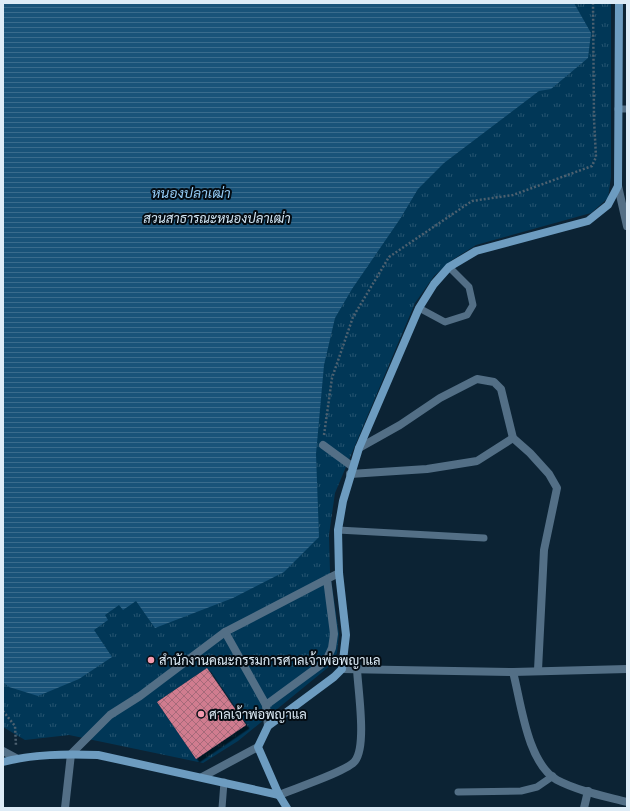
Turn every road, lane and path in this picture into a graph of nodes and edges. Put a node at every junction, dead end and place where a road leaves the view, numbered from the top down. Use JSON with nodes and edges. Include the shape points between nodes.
{"nodes":[{"id":1,"x":593,"y":3,"type":"edge"},
{"id":2,"x":619,"y":3,"type":"edge"},
{"id":3,"x":618,"y":109,"type":"junction"},
{"id":4,"x":627,"y":109,"type":"edge"},
{"id":5,"x":618,"y":186,"type":"junction"},
{"id":6,"x":625,"y":207,"type":"edge"},
{"id":7,"x":627,"y":226,"type":"edge"},
{"id":8,"x":449,"y":267,"type":"junction"},
{"id":9,"x":419,"y":308,"type":"junction"},
{"id":10,"x":512,"y":438,"type":"junction"},
{"id":11,"x":323,"y":445,"type":"joint"},
{"id":12,"x":359,"y":448,"type":"junction"},
{"id":13,"x":351,"y":471,"type":"junction"},
{"id":14,"x":338,"y":530,"type":"junction"},
{"id":15,"x":484,"y":538,"type":"dead end"},
{"id":16,"x":339,"y":573,"type":"junction"},
{"id":17,"x":327,"y":579,"type":"junction"},
{"id":18,"x":225,"y":632,"type":"junction"},
{"id":19,"x":627,"y":668,"type":"edge"},
{"id":20,"x":342,"y":669,"type":"junction"},
{"id":21,"x":357,"y":669,"type":"junction"},
{"id":22,"x":538,"y":670,"type":"junction"},
{"id":23,"x":513,"y":672,"type":"junction"},
{"id":24,"x":266,"y":705,"type":"junction"},
{"id":25,"x":3,"y":711,"type":"edge"},
{"id":26,"x":268,"y":726,"type":"junction"},
{"id":27,"x":258,"y":747,"type":"junction"},
{"id":28,"x":3,"y":751,"type":"edge"},
{"id":29,"x":71,"y":754,"type":"junction"},
{"id":30,"x":16,"y":758,"type":"junction"},
{"id":31,"x":3,"y":762,"type":"edge"},
{"id":32,"x":553,"y":776,"type":"junction"},
{"id":33,"x":202,"y":777,"type":"junction"},
{"id":34,"x":224,"y":782,"type":"junction"},
{"id":35,"x":588,"y":791,"type":"junction"},
{"id":36,"x":458,"y":792,"type":"dead end"},
{"id":37,"x":279,"y":795,"type":"junction"},
{"id":38,"x":627,"y":802,"type":"edge"},
{"id":39,"x":65,"y":808,"type":"edge"},
{"id":40,"x":222,"y":808,"type":"edge"},
{"id":41,"x":288,"y":808,"type":"edge"},
{"id":42,"x":584,"y":808,"type":"edge"}],
"edges":[{"from":1,"to":11,"type":"path","via":[[596,157],[592,166],[513,195],[472,201],[389,257],[353,317],[332,378]]},
{"from":2,"to":3,"type":"street"},
{"from":3,"to":4,"type":"lane"},
{"from":3,"to":5,"type":"street"},
{"from":5,"to":6,"type":"street"},
{"from":5,"to":8,"type":"street","via":[[608,205],[588,221],[476,251]]},
{"from":6,"to":7,"type":"street"},
{"from":8,"to":9,"type":"street","via":[[434,284]]},
{"from":8,"to":9,"type":"lane","via":[[470,287],[473,304],[467,315],[444,322]]},
{"from":9,"to":12,"type":"street"},
{"from":10,"to":12,"type":"street","via":[[501,388],[494,382],[477,379],[440,398]]},
{"from":10,"to":13,"type":"street","via":[[477,461],[427,469]]},
{"from":10,"to":22,"type":"street","via":[[550,474],[557,488],[544,550]]},
{"from":11,"to":13,"type":"street"},
{"from":12,"to":13,"type":"street"},
{"from":13,"to":14,"type":"street"},
{"from":14,"to":15,"type":"lane"},
{"from":14,"to":16,"type":"street"},
{"from":16,"to":17,"type":"street"},
{"from":16,"to":20,"type":"street","via":[[346,635]]},
{"from":17,"to":18,"type":"street"},
{"from":17,"to":24,"type":"street","via":[[334,634],[332,648],[326,660]]},
{"from":18,"to":24,"type":"street"},
{"from":18,"to":29,"type":"street","via":[[140,696],[110,715]]},
{"from":19,"to":22,"type":"street"},
{"from":20,"to":21,"type":"street"},
{"from":20,"to":26,"type":"street"},
{"from":21,"to":23,"type":"street"},
{"from":21,"to":37,"type":"street","via":[[360,754],[354,763]]},
{"from":22,"to":23,"type":"street"},
{"from":23,"to":32,"type":"street","via":[[529,738],[543,766]]},
{"from":24,"to":26,"type":"street"},
{"from":25,"to":30,"type":"path","via":[[15,726]]},
{"from":26,"to":27,"type":"street"},
{"from":27,"to":33,"type":"street"},
{"from":27,"to":37,"type":"street"},
{"from":28,"to":30,"type":"street"},
{"from":29,"to":30,"type":"street"},
{"from":29,"to":33,"type":"street","via":[[98,755]]},
{"from":29,"to":39,"type":"street"},
{"from":30,"to":31,"type":"street"},
{"from":32,"to":35,"type":"street"},
{"from":32,"to":36,"type":"lane","via":[[537,787],[521,791]]},
{"from":33,"to":34,"type":"street"},
{"from":34,"to":37,"type":"street"},
{"from":34,"to":40,"type":"lane"},
{"from":35,"to":38,"type":"street"},
{"from":35,"to":42,"type":"street"},
{"from":37,"to":41,"type":"street"}]}
